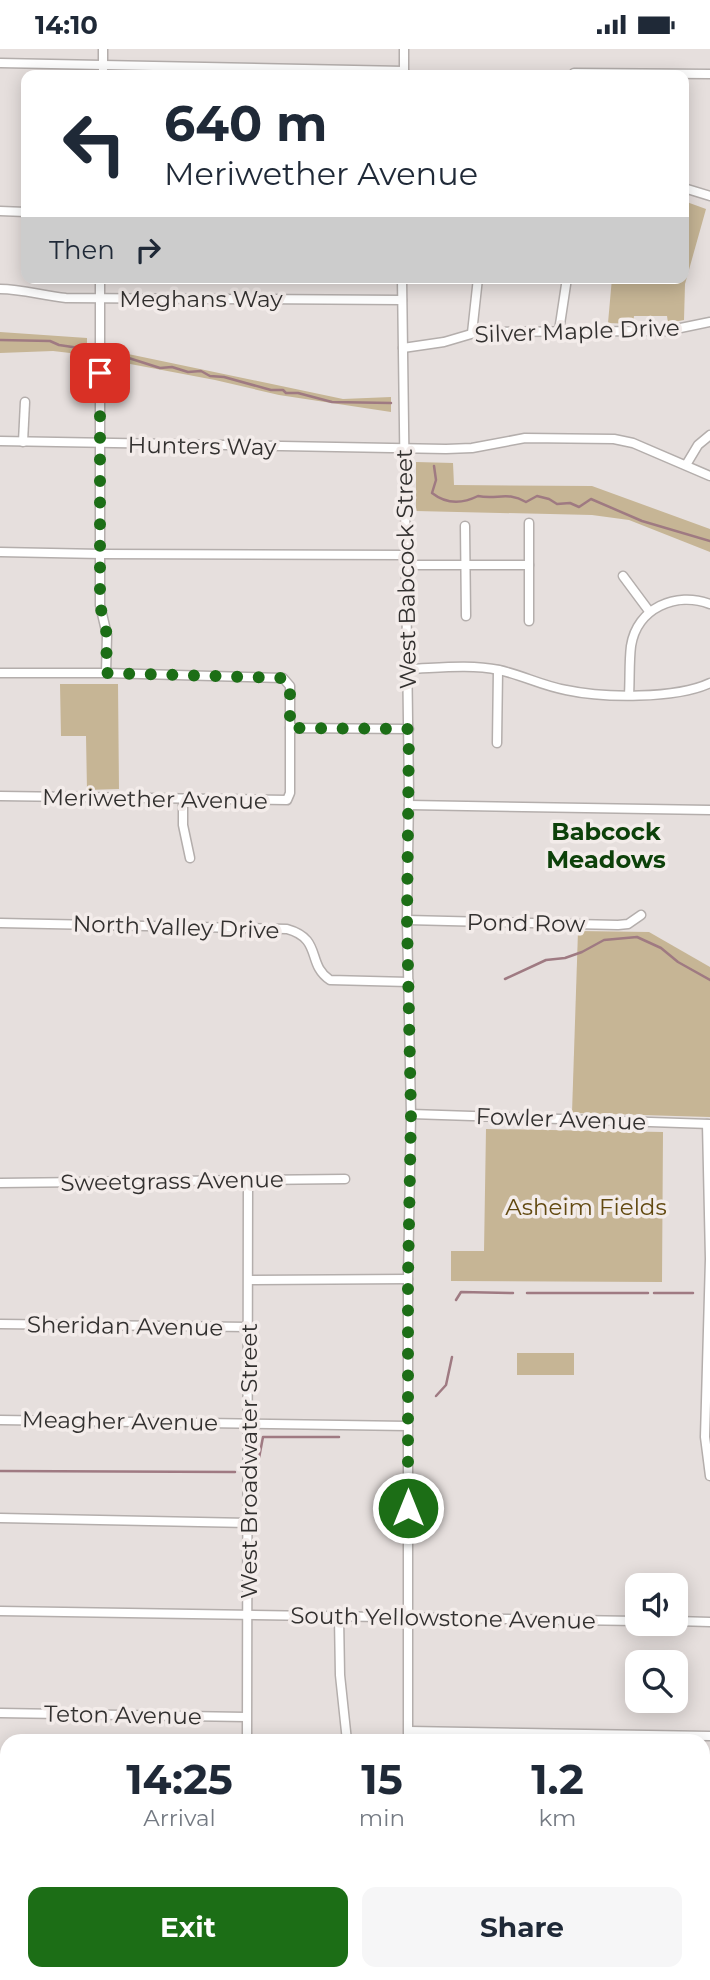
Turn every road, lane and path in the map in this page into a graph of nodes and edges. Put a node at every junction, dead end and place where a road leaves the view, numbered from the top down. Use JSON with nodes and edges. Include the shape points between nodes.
{"nodes":[{"id":1,"x":103,"y":49,"type":"edge"},
{"id":2,"x":404,"y":49,"type":"edge"},
{"id":3,"x":0,"y":63,"type":"edge"},
{"id":4,"x":90,"y":70,"type":"edge"},
{"id":5,"x":103,"y":70,"type":"edge"},
{"id":6,"x":404,"y":70,"type":"edge"},
{"id":7,"x":689,"y":74,"type":"edge"},
{"id":8,"x":710,"y":74,"type":"edge"},
{"id":9,"x":689,"y":189,"type":"edge"},
{"id":10,"x":710,"y":195,"type":"edge"},
{"id":11,"x":0,"y":211,"type":"edge"},
{"id":12,"x":21,"y":212,"type":"edge"},
{"id":13,"x":100,"y":284,"type":"edge"},
{"id":14,"x":402,"y":284,"type":"edge"},
{"id":15,"x":477,"y":284,"type":"edge"},
{"id":16,"x":566,"y":284,"type":"edge"},
{"id":17,"x":0,"y":289,"type":"edge"},
{"id":18,"x":100,"y":299,"type":"junction"},
{"id":19,"x":402,"y":300,"type":"junction"},
{"id":20,"x":710,"y":322,"type":"edge"},
{"id":21,"x":559,"y":331,"type":"junction"},
{"id":22,"x":472,"y":333,"type":"junction"},
{"id":23,"x":403,"y":348,"type":"junction"},
{"id":24,"x":24,"y":403,"type":"dead end"},
{"id":25,"x":710,"y":435,"type":"edge"},
{"id":26,"x":0,"y":441,"type":"edge"},
{"id":27,"x":23,"y":442,"type":"junction"},
{"id":28,"x":100,"y":445,"type":"junction"},
{"id":29,"x":404,"y":449,"type":"junction"},
{"id":30,"x":686,"y":465,"type":"junction"},
{"id":31,"x":710,"y":476,"type":"edge"},
{"id":32,"x":529,"y":523,"type":"dead end"},
{"id":33,"x":466,"y":526,"type":"dead end"},
{"id":34,"x":0,"y":552,"type":"edge"},
{"id":35,"x":101,"y":554,"type":"junction"},
{"id":36,"x":406,"y":560,"type":"junction"},
{"id":37,"x":466,"y":565,"type":"junction"},
{"id":38,"x":529,"y":565,"type":"junction"},
{"id":39,"x":623,"y":576,"type":"dead end"},
{"id":40,"x":710,"y":604,"type":"edge"},
{"id":41,"x":649,"y":611,"type":"junction"},
{"id":42,"x":466,"y":616,"type":"dead end"},
{"id":43,"x":529,"y":621,"type":"dead end"},
{"id":44,"x":408,"y":670,"type":"junction"},
{"id":45,"x":498,"y":670,"type":"junction"},
{"id":46,"x":0,"y":673,"type":"edge"},
{"id":47,"x":106,"y":673,"type":"junction"},
{"id":48,"x":710,"y":683,"type":"edge"},
{"id":49,"x":629,"y":695,"type":"junction"},
{"id":50,"x":290,"y":728,"type":"junction"},
{"id":51,"x":409,"y":729,"type":"junction"},
{"id":52,"x":497,"y":743,"type":"dead end"},
{"id":53,"x":0,"y":796,"type":"edge"},
{"id":54,"x":183,"y":799,"type":"junction"},
{"id":55,"x":410,"y":805,"type":"junction"},
{"id":56,"x":710,"y":810,"type":"edge"},
{"id":57,"x":190,"y":858,"type":"dead end"},
{"id":58,"x":641,"y":915,"type":"dead end"},
{"id":59,"x":407,"y":919,"type":"junction"},
{"id":60,"x":0,"y":923,"type":"edge"},
{"id":61,"x":409,"y":982,"type":"junction"},
{"id":62,"x":411,"y":1114,"type":"junction"},
{"id":63,"x":709,"y":1124,"type":"edge"},
{"id":64,"x":708,"y":1177,"type":"edge"},
{"id":65,"x":345,"y":1179,"type":"dead end"},
{"id":66,"x":248,"y":1180,"type":"junction"},
{"id":67,"x":0,"y":1183,"type":"edge"},
{"id":68,"x":408,"y":1279,"type":"junction"},
{"id":69,"x":250,"y":1280,"type":"junction"},
{"id":70,"x":0,"y":1324,"type":"edge"},
{"id":71,"x":249,"y":1327,"type":"junction"},
{"id":72,"x":708,"y":1356,"type":"edge"},
{"id":73,"x":0,"y":1420,"type":"edge"},
{"id":74,"x":249,"y":1423,"type":"junction"},
{"id":75,"x":408,"y":1426,"type":"junction"},
{"id":76,"x":708,"y":1437,"type":"edge"},
{"id":77,"x":710,"y":1476,"type":"edge"},
{"id":78,"x":0,"y":1518,"type":"edge"},
{"id":79,"x":249,"y":1523,"type":"junction"},
{"id":80,"x":0,"y":1611,"type":"edge"},
{"id":81,"x":248,"y":1615,"type":"junction"},
{"id":82,"x":339,"y":1617,"type":"junction"},
{"id":83,"x":408,"y":1617,"type":"junction"},
{"id":84,"x":625,"y":1621,"type":"edge"},
{"id":85,"x":688,"y":1621,"type":"edge"},
{"id":86,"x":710,"y":1622,"type":"edge"},
{"id":87,"x":0,"y":1713,"type":"edge"},
{"id":88,"x":246,"y":1717,"type":"junction"},
{"id":89,"x":408,"y":1731,"type":"joint"},
{"id":90,"x":247,"y":1734,"type":"edge"},
{"id":91,"x":345,"y":1734,"type":"edge"},
{"id":92,"x":589,"y":1734,"type":"edge"}],
"edges":[{"from":1,"to":5,"type":"street"},
{"from":2,"to":6,"type":"street"},
{"from":3,"to":4,"type":"street"},
{"from":7,"to":8,"type":"street"},
{"from":9,"to":10,"type":"street"},
{"from":11,"to":12,"type":"street"},
{"from":13,"to":18,"type":"street"},
{"from":14,"to":19,"type":"street","name":"West Babcock Street"},
{"from":15,"to":22,"type":"street"},
{"from":16,"to":21,"type":"street"},
{"from":17,"to":18,"type":"street","name":"Meghans Way"},
{"from":18,"to":19,"type":"street","name":"Meghans Way"},
{"from":18,"to":28,"type":"street"},
{"from":19,"to":23,"type":"street","name":"West Babcock Street"},
{"from":20,"to":21,"type":"street","name":"Silver Maple Drive","via":[[666,331]]},
{"from":21,"to":22,"type":"street","name":"Silver Maple Drive"},
{"from":22,"to":23,"type":"street","name":"Silver Maple Drive"},
{"from":23,"to":29,"type":"street","name":"West Babcock Street"},
{"from":24,"to":27,"type":"street"},
{"from":25,"to":30,"type":"street"},
{"from":26,"to":27,"type":"street","name":"Hunters Way"},
{"from":27,"to":28,"type":"street","name":"Hunters Way"},
{"from":28,"to":29,"type":"street","name":"Hunters Way"},
{"from":28,"to":35,"type":"street"},
{"from":29,"to":30,"type":"street","name":"Hunters Way","via":[[472,448],[525,438],[614,439]]},
{"from":29,"to":36,"type":"street","name":"West Babcock Street"},
{"from":30,"to":31,"type":"street","name":"Hunters Way"},
{"from":32,"to":38,"type":"street"},
{"from":33,"to":37,"type":"street"},
{"from":34,"to":35,"type":"street"},
{"from":35,"to":36,"type":"street"},
{"from":35,"to":47,"type":"street"},
{"from":36,"to":37,"type":"street"},
{"from":36,"to":44,"type":"street","name":"West Babcock Street"},
{"from":37,"to":38,"type":"street"},
{"from":37,"to":42,"type":"street"},
{"from":38,"to":43,"type":"street"},
{"from":39,"to":41,"type":"street"},
{"from":40,"to":41,"type":"street","via":[[673,600]]},
{"from":41,"to":49,"type":"street","via":[[631,643]]},
{"from":44,"to":45,"type":"street"},
{"from":44,"to":51,"type":"street","name":"West Babcock Street"},
{"from":45,"to":49,"type":"street","via":[[567,690]]},
{"from":45,"to":52,"type":"street"},
{"from":46,"to":47,"type":"street"},
{"from":47,"to":50,"type":"street","via":[[283,678],[290,686]]},
{"from":48,"to":49,"type":"street","via":[[674,693]]},
{"from":50,"to":51,"type":"street"},
{"from":50,"to":54,"type":"street","name":"Meriwether Avenue","via":[[287,800]]},
{"from":51,"to":55,"type":"street","name":"West Babcock Street"},
{"from":53,"to":54,"type":"street","name":"Meriwether Avenue"},
{"from":54,"to":57,"type":"street"},
{"from":55,"to":56,"type":"street"},
{"from":55,"to":59,"type":"street","name":"West Babcock Street"},
{"from":58,"to":59,"type":"street","name":"Pond Row","via":[[618,925]]},
{"from":59,"to":61,"type":"street","name":"West Babcock Street"},
{"from":60,"to":61,"type":"street","name":"North Valley Drive","via":[[287,929],[309,942],[317,964],[330,979]]},
{"from":61,"to":62,"type":"street","name":"West Babcock Street"},
{"from":62,"to":63,"type":"street","name":"Fowler Avenue"},
{"from":62,"to":68,"type":"street","name":"West Babcock Street"},
{"from":63,"to":64,"type":"street"},
{"from":64,"to":72,"type":"street"},
{"from":65,"to":66,"type":"street","name":"Sweetgrass Avenue"},
{"from":66,"to":67,"type":"street","name":"Sweetgrass Avenue"},
{"from":66,"to":69,"type":"street","name":"West Broadwater Street"},
{"from":68,"to":69,"type":"street"},
{"from":68,"to":75,"type":"street","name":"West Babcock Street"},
{"from":69,"to":71,"type":"street","name":"West Broadwater Street"},
{"from":70,"to":71,"type":"street","name":"Sheridan Avenue"},
{"from":71,"to":74,"type":"street","name":"West Broadwater Street"},
{"from":72,"to":76,"type":"street"},
{"from":73,"to":74,"type":"street","name":"Meagher Avenue"},
{"from":74,"to":75,"type":"street","name":"Meagher Avenue"},
{"from":74,"to":79,"type":"street","name":"West Broadwater Street"},
{"from":75,"to":83,"type":"street","name":"West Babcock Street"},
{"from":76,"to":77,"type":"street"},
{"from":78,"to":79,"type":"street"},
{"from":79,"to":81,"type":"street","name":"West Broadwater Street"},
{"from":80,"to":81,"type":"street","name":"South Yellowstone Avenue"},
{"from":81,"to":82,"type":"street","name":"South Yellowstone Avenue"},
{"from":81,"to":88,"type":"street","name":"West Broadwater Street"},
{"from":82,"to":83,"type":"street","name":"South Yellowstone Avenue"},
{"from":82,"to":91,"type":"street"},
{"from":83,"to":84,"type":"street","name":"South Yellowstone Avenue"},
{"from":83,"to":89,"type":"street","name":"West Babcock Street"},
{"from":85,"to":86,"type":"street"},
{"from":87,"to":88,"type":"street","name":"Teton Avenue"},
{"from":88,"to":90,"type":"street","name":"West Broadwater Street"},
{"from":89,"to":92,"type":"street"}]}
